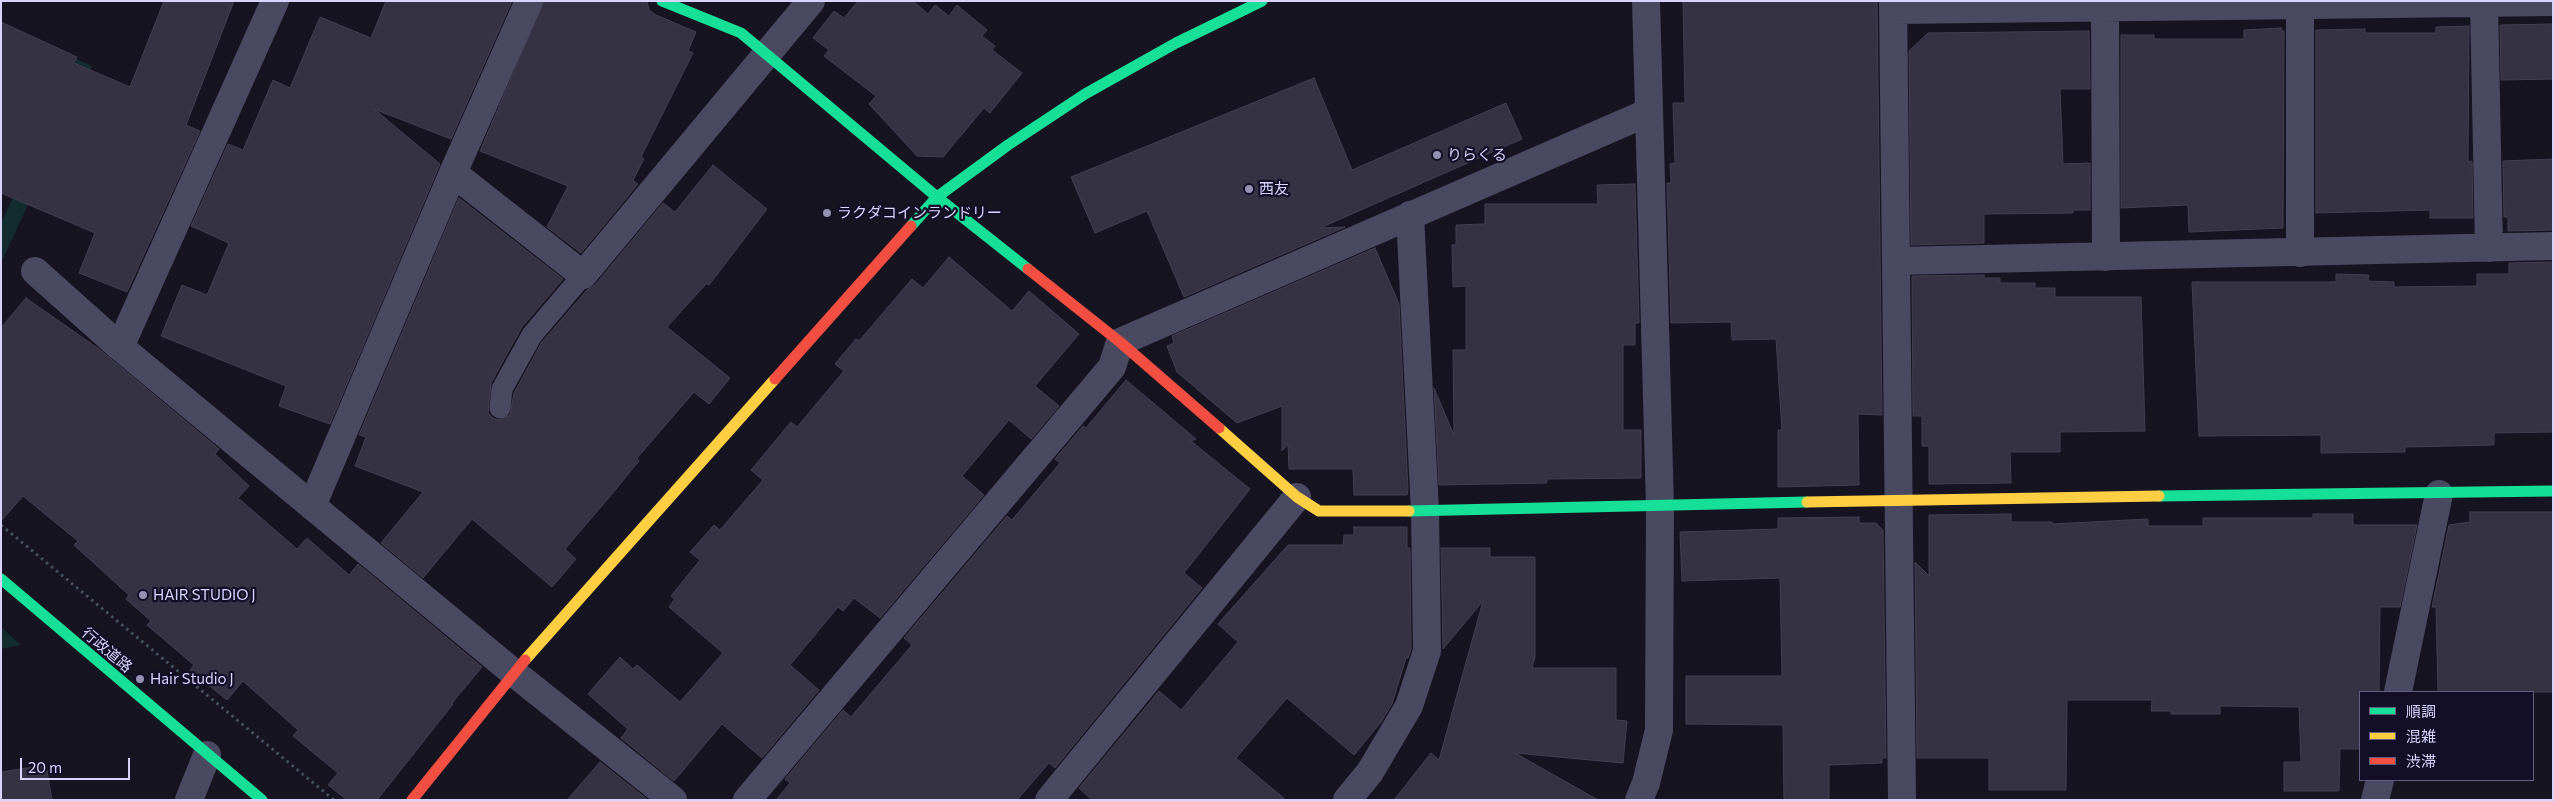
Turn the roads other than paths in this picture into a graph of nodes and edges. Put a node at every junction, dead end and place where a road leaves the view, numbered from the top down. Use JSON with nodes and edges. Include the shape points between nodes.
{"nodes":[{"id":1,"x":275,"y":1,"type":"edge"},
{"id":2,"x":530,"y":1,"type":"edge"},
{"id":3,"x":662,"y":1,"type":"edge"},
{"id":4,"x":811,"y":1,"type":"edge"},
{"id":5,"x":1262,"y":1,"type":"edge"},
{"id":6,"x":1646,"y":1,"type":"edge"},
{"id":7,"x":2516,"y":2,"type":"edge"},
{"id":8,"x":2553,"y":2,"type":"edge"},
{"id":9,"x":2484,"y":3,"type":"junction"},
{"id":10,"x":2198,"y":4,"type":"edge"},
{"id":11,"x":2300,"y":5,"type":"junction"},
{"id":12,"x":1893,"y":6,"type":"edge"},
{"id":13,"x":2105,"y":8,"type":"junction"},
{"id":14,"x":769,"y":55,"type":"junction"},
{"id":15,"x":1649,"y":112,"type":"junction"},
{"id":16,"x":453,"y":173,"type":"junction"},
{"id":17,"x":937,"y":197,"type":"junction"},
{"id":18,"x":1410,"y":215,"type":"junction"},
{"id":19,"x":2553,"y":246,"type":"edge"},
{"id":20,"x":2489,"y":248,"type":"junction"},
{"id":21,"x":2300,"y":253,"type":"junction"},
{"id":22,"x":2106,"y":257,"type":"junction"},
{"id":23,"x":1896,"y":261,"type":"junction"},
{"id":24,"x":35,"y":271,"type":"dead end"},
{"id":25,"x":583,"y":275,"type":"junction"},
{"id":26,"x":1120,"y":342,"type":"junction"},
{"id":27,"x":120,"y":347,"type":"junction"},
{"id":28,"x":500,"y":408,"type":"dead end"},
{"id":29,"x":2553,"y":491,"type":"edge"},
{"id":30,"x":2439,"y":494,"type":"junction"},
{"id":31,"x":1296,"y":496,"type":"junction"},
{"id":32,"x":1899,"y":500,"type":"junction"},
{"id":33,"x":312,"y":506,"type":"junction"},
{"id":34,"x":1660,"y":507,"type":"junction"},
{"id":35,"x":1426,"y":511,"type":"junction"},
{"id":36,"x":1,"y":580,"type":"edge"},
{"id":37,"x":514,"y":673,"type":"junction"},
{"id":38,"x":2398,"y":691,"type":"edge"},
{"id":39,"x":207,"y":755,"type":"junction"},
{"id":40,"x":2380,"y":781,"type":"edge"},
{"id":41,"x":189,"y":800,"type":"edge"},
{"id":42,"x":262,"y":800,"type":"edge"},
{"id":43,"x":412,"y":800,"type":"edge"},
{"id":44,"x":673,"y":800,"type":"edge"},
{"id":45,"x":747,"y":800,"type":"edge"},
{"id":46,"x":1049,"y":800,"type":"edge"},
{"id":47,"x":1347,"y":800,"type":"edge"},
{"id":48,"x":1638,"y":800,"type":"edge"},
{"id":49,"x":1902,"y":800,"type":"edge"},
{"id":50,"x":2375,"y":800,"type":"edge"}],
"edges":[{"from":1,"to":27,"type":"street"},
{"from":2,"to":16,"type":"street"},
{"from":3,"to":14,"type":"main road","via":[[741,33]]},
{"from":4,"to":14,"type":"street"},
{"from":5,"to":17,"type":"main road","via":[[1176,43],[1085,94]]},
{"from":6,"to":15,"type":"street"},
{"from":7,"to":8,"type":"street"},
{"from":7,"to":9,"type":"street"},
{"from":9,"to":11,"type":"street"},
{"from":9,"to":20,"type":"street"},
{"from":10,"to":11,"type":"street"},
{"from":10,"to":13,"type":"street"},
{"from":11,"to":21,"type":"street"},
{"from":12,"to":13,"type":"street"},
{"from":12,"to":23,"type":"street"},
{"from":13,"to":22,"type":"street"},
{"from":14,"to":17,"type":"main road"},
{"from":14,"to":25,"type":"street"},
{"from":15,"to":18,"type":"street"},
{"from":15,"to":34,"type":"street"},
{"from":16,"to":25,"type":"street"},
{"from":16,"to":33,"type":"street"},
{"from":17,"to":26,"type":"main road"},
{"from":17,"to":37,"type":"main road"},
{"from":18,"to":26,"type":"street"},
{"from":18,"to":35,"type":"street"},
{"from":19,"to":20,"type":"street"},
{"from":20,"to":21,"type":"street"},
{"from":21,"to":22,"type":"street"},
{"from":22,"to":23,"type":"street"},
{"from":23,"to":32,"type":"street"},
{"from":24,"to":27,"type":"street"},
{"from":25,"to":28,"type":"lane","via":[[532,335],[502,389]]},
{"from":26,"to":31,"type":"main road"},
{"from":26,"to":45,"type":"street","via":[[1112,367]]},
{"from":27,"to":33,"type":"street"},
{"from":29,"to":30,"type":"main road"},
{"from":30,"to":32,"type":"main road"},
{"from":30,"to":38,"type":"street"},
{"from":31,"to":35,"type":"main road","via":[[1319,510]]},
{"from":31,"to":46,"type":"street"},
{"from":32,"to":34,"type":"main road"},
{"from":32,"to":49,"type":"street"},
{"from":33,"to":37,"type":"street"},
{"from":34,"to":35,"type":"main road"},
{"from":34,"to":48,"type":"street","via":[[1658,730],[1646,783]]},
{"from":35,"to":47,"type":"street","via":[[1427,651],[1409,706],[1370,772]]},
{"from":36,"to":39,"type":"main road","name":"行政道路"},
{"from":37,"to":43,"type":"main road"},
{"from":37,"to":44,"type":"street"},
{"from":39,"to":41,"type":"street"},
{"from":39,"to":42,"type":"main road","name":"行政道路"},
{"from":40,"to":50,"type":"street"}]}
